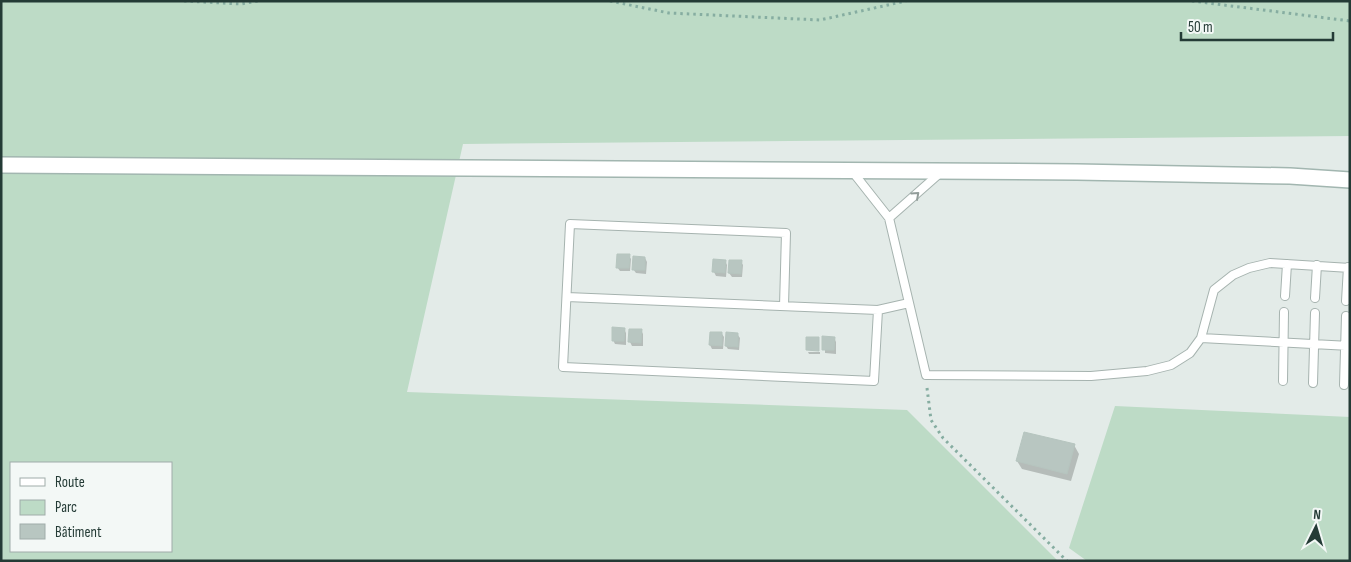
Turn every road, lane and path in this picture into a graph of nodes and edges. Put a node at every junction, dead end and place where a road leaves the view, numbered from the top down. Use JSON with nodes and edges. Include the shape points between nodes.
{"nodes":[{"id":1,"x":184,"y":1,"type":"edge"},
{"id":2,"x":258,"y":1,"type":"edge"},
{"id":3,"x":610,"y":1,"type":"edge"},
{"id":4,"x":906,"y":1,"type":"edge"},
{"id":5,"x":1192,"y":1,"type":"edge"},
{"id":6,"x":1350,"y":21,"type":"edge"},
{"id":7,"x":1,"y":165,"type":"edge"},
{"id":8,"x":852,"y":170,"type":"junction"},
{"id":9,"x":942,"y":171,"type":"junction"},
{"id":10,"x":1350,"y":180,"type":"edge"},
{"id":11,"x":889,"y":218,"type":"junction"},
{"id":12,"x":1286,"y":264,"type":"junction"},
{"id":13,"x":1317,"y":265,"type":"junction"},
{"id":14,"x":1349,"y":268,"type":"edge"},
{"id":15,"x":1285,"y":296,"type":"dead end"},
{"id":16,"x":567,"y":297,"type":"junction"},
{"id":17,"x":1315,"y":298,"type":"dead end"},
{"id":18,"x":1346,"y":301,"type":"dead end"},
{"id":19,"x":909,"y":303,"type":"junction"},
{"id":20,"x":784,"y":306,"type":"junction"},
{"id":21,"x":878,"y":310,"type":"junction"},
{"id":22,"x":1284,"y":312,"type":"dead end"},
{"id":23,"x":1315,"y":313,"type":"dead end"},
{"id":24,"x":1346,"y":316,"type":"dead end"},
{"id":25,"x":1202,"y":338,"type":"junction"},
{"id":26,"x":1284,"y":342,"type":"junction"},
{"id":27,"x":1314,"y":344,"type":"junction"},
{"id":28,"x":1348,"y":345,"type":"edge"},
{"id":29,"x":926,"y":375,"type":"junction"},
{"id":30,"x":1283,"y":381,"type":"dead end"},
{"id":31,"x":1313,"y":383,"type":"dead end"},
{"id":32,"x":1344,"y":385,"type":"dead end"},
{"id":33,"x":1067,"y":561,"type":"edge"}],
"edges":[{"from":1,"to":2,"type":"path","via":[[241,4]]},
{"from":3,"to":4,"type":"path","via":[[669,14],[820,20]]},
{"from":5,"to":6,"type":"path"},
{"from":7,"to":8,"type":"main road"},
{"from":8,"to":9,"type":"main road"},
{"from":8,"to":11,"type":"lane"},
{"from":9,"to":10,"type":"main road","via":[[1290,176]]},
{"from":11,"to":9,"type":"lane","one_way":true},
{"from":11,"to":19,"type":"lane"},
{"from":12,"to":13,"type":"lane"},
{"from":12,"to":15,"type":"lane"},
{"from":12,"to":25,"type":"lane","via":[[1270,263],[1249,268],[1233,275],[1214,290]]},
{"from":13,"to":14,"type":"lane"},
{"from":13,"to":17,"type":"lane"},
{"from":14,"to":18,"type":"lane"},
{"from":16,"to":20,"type":"lane"},
{"from":16,"to":20,"type":"lane","via":[[570,224],[766,232],[786,233]]},
{"from":16,"to":21,"type":"lane","via":[[563,368],[748,376],[874,381]]},
{"from":19,"to":21,"type":"lane"},
{"from":19,"to":29,"type":"lane"},
{"from":20,"to":21,"type":"lane"},
{"from":22,"to":26,"type":"lane"},
{"from":23,"to":27,"type":"lane"},
{"from":24,"to":28,"type":"lane"},
{"from":25,"to":26,"type":"lane"},
{"from":25,"to":29,"type":"lane","via":[[1190,353],[1171,365],[1147,371],[1091,376]]},
{"from":26,"to":27,"type":"lane"},
{"from":26,"to":30,"type":"lane"},
{"from":27,"to":28,"type":"lane"},
{"from":27,"to":31,"type":"lane"},
{"from":28,"to":32,"type":"lane"},
{"from":29,"to":33,"type":"path","via":[[931,420],[943,438]]}]}
